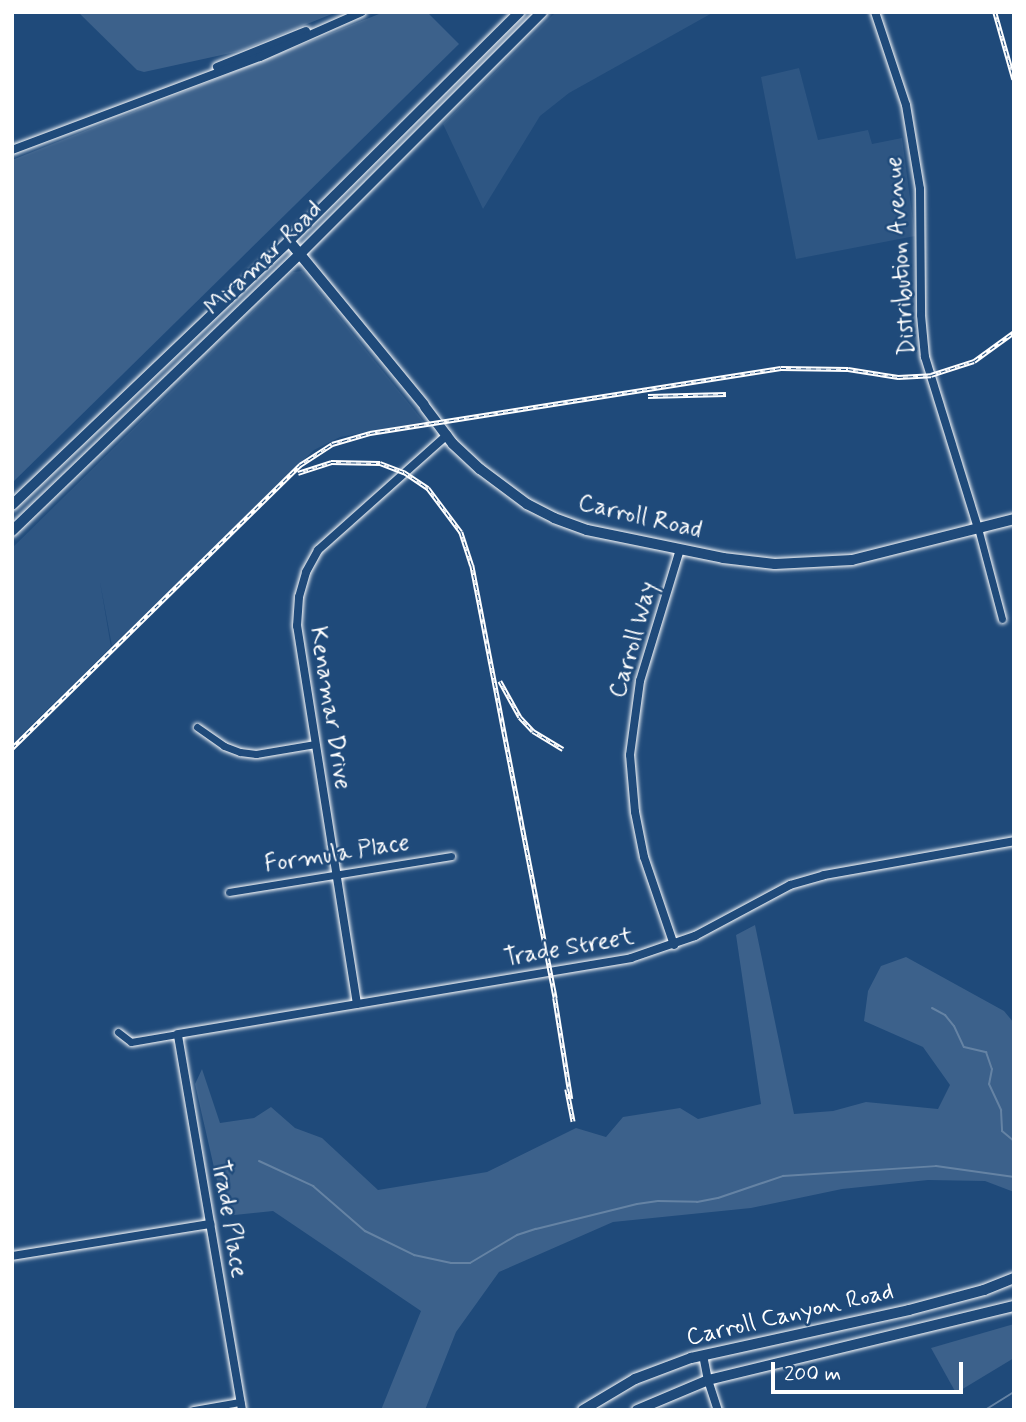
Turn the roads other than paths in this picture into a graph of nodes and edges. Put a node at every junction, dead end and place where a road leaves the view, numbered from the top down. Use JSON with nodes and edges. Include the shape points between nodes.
{"nodes":[{"id":1,"x":362,"y":12,"type":"edge"},
{"id":2,"x":520,"y":12,"type":"edge"},
{"id":3,"x":542,"y":12,"type":"edge"},
{"id":4,"x":875,"y":12,"type":"edge"},
{"id":5,"x":12,"y":150,"type":"edge"},
{"id":6,"x":289,"y":241,"type":"junction"},
{"id":7,"x":301,"y":253,"type":"junction"},
{"id":8,"x":447,"y":435,"type":"junction"},
{"id":9,"x":12,"y":505,"type":"edge"},
{"id":10,"x":1014,"y":519,"type":"edge"},
{"id":11,"x":978,"y":528,"type":"junction"},
{"id":12,"x":12,"y":531,"type":"edge"},
{"id":13,"x":680,"y":549,"type":"junction"},
{"id":14,"x":1002,"y":619,"type":"dead end"},
{"id":15,"x":197,"y":727,"type":"dead end"},
{"id":16,"x":315,"y":744,"type":"junction"},
{"id":17,"x":1014,"y":841,"type":"edge"},
{"id":18,"x":450,"y":856,"type":"dead end"},
{"id":19,"x":337,"y":873,"type":"junction"},
{"id":20,"x":229,"y":892,"type":"dead end"},
{"id":21,"x":674,"y":945,"type":"junction"},
{"id":22,"x":357,"y":1004,"type":"junction"},
{"id":23,"x":118,"y":1032,"type":"dead end"},
{"id":24,"x":178,"y":1034,"type":"junction"},
{"id":25,"x":210,"y":1224,"type":"junction"},
{"id":26,"x":12,"y":1256,"type":"edge"},
{"id":27,"x":1014,"y":1278,"type":"edge"},
{"id":28,"x":1014,"y":1306,"type":"edge"},
{"id":29,"x":703,"y":1355,"type":"junction"},
{"id":30,"x":708,"y":1380,"type":"junction"},
{"id":31,"x":241,"y":1406,"type":"edge"},
{"id":32,"x":192,"y":1410,"type":"edge"},
{"id":33,"x":583,"y":1410,"type":"edge"},
{"id":34,"x":637,"y":1410,"type":"edge"},
{"id":35,"x":718,"y":1410,"type":"edge"}],
"edges":[{"from":1,"to":5,"type":"street","via":[[260,57]]},
{"from":2,"to":6,"type":"main road","name":"Miramar Road"},
{"from":3,"to":7,"type":"main road","name":"Miramar Road"},
{"from":4,"to":11,"type":"street","name":"Distribution Avenue","via":[[906,105],[920,189],[925,357]]},
{"from":6,"to":7,"type":"main road","name":"Carroll Road"},
{"from":6,"to":9,"type":"main road","name":"Miramar Road"},
{"from":7,"to":8,"type":"main road","name":"Carroll Road"},
{"from":7,"to":12,"type":"main road","name":"Miramar Road"},
{"from":8,"to":13,"type":"main road","name":"Carroll Road","via":[[498,484],[554,518],[587,530]]},
{"from":8,"to":16,"type":"street","name":"Kenamar Drive","via":[[334,533],[306,572],[297,626]]},
{"from":10,"to":11,"type":"main road","name":"Carroll Road"},
{"from":11,"to":13,"type":"main road","name":"Carroll Road","via":[[878,555],[820,563],[755,562]]},
{"from":11,"to":14,"type":"street","name":"Distribution Avenue"},
{"from":13,"to":21,"type":"street","name":"Carroll Way","via":[[640,681],[630,755],[644,857]]},
{"from":15,"to":16,"type":"street","via":[[240,752],[256,754]]},
{"from":16,"to":19,"type":"street","name":"Kenamar Drive"},
{"from":17,"to":21,"type":"street","name":"Trade Street","via":[[790,885]]},
{"from":18,"to":19,"type":"street","name":"Formula Place"},
{"from":19,"to":20,"type":"street","name":"Formula Place"},
{"from":19,"to":22,"type":"street","name":"Kenamar Drive"},
{"from":21,"to":22,"type":"street","name":"Trade Street","via":[[631,958]]},
{"from":22,"to":24,"type":"street","name":"Trade Street"},
{"from":23,"to":24,"type":"street","name":"Trade Street","via":[[131,1042]]},
{"from":24,"to":25,"type":"street","name":"Trade Place"},
{"from":25,"to":26,"type":"street"},
{"from":25,"to":31,"type":"street","name":"Trade Place"},
{"from":27,"to":29,"type":"main road","name":"Carroll Canyon Road","via":[[909,1310]]},
{"from":28,"to":30,"type":"main road","name":"Carroll Canyon Road"},
{"from":29,"to":30,"type":"street"},
{"from":29,"to":33,"type":"main road","name":"Carroll Canyon Road","via":[[635,1379]]},
{"from":30,"to":34,"type":"main road","name":"Carroll Canyon Road"},
{"from":30,"to":35,"type":"street"},
{"from":31,"to":32,"type":"street"}]}
